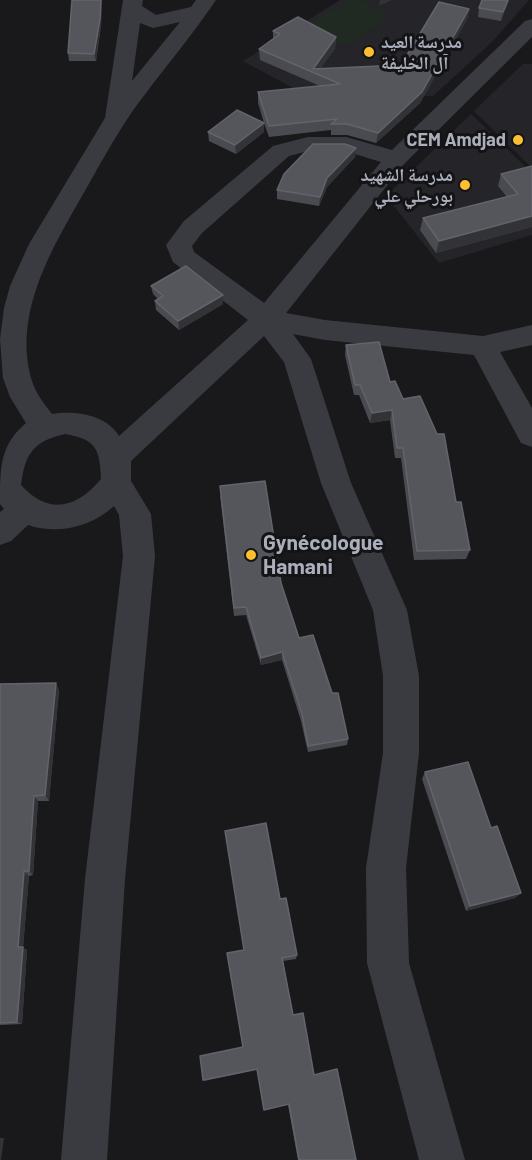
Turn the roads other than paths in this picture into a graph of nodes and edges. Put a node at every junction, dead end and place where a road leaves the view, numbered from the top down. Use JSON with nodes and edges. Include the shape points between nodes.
{"nodes":[{"id":1,"x":132,"y":4,"type":"edge"},
{"id":2,"x":202,"y":5,"type":"edge"},
{"id":3,"x":532,"y":25,"type":"edge"},
{"id":4,"x":116,"y":119,"type":"junction"},
{"id":5,"x":396,"y":159,"type":"junction"},
{"id":6,"x":266,"y":319,"type":"junction"},
{"id":7,"x":532,"y":335,"type":"edge"},
{"id":8,"x":483,"y":346,"type":"junction"},
{"id":9,"x":44,"y":425,"type":"junction"},
{"id":10,"x":532,"y":435,"type":"edge"},
{"id":11,"x":116,"y":469,"type":"junction"},
{"id":12,"x":10,"y":496,"type":"edge"},
{"id":13,"x":0,"y":532,"type":"edge"},
{"id":14,"x":84,"y":1160,"type":"edge"},
{"id":15,"x":442,"y":1160,"type":"edge"}],
"edges":[{"from":1,"to":2,"type":"street","via":[[153,22]]},
{"from":1,"to":4,"type":"street"},
{"from":2,"to":4,"type":"street"},
{"from":3,"to":5,"type":"street"},
{"from":4,"to":9,"type":"street","via":[[46,235],[23,281],[15,311],[13,346],[17,380]]},
{"from":5,"to":6,"type":"street"},
{"from":5,"to":6,"type":"street","via":[[346,144],[308,144],[281,151],[193,226],[179,245],[182,256]]},
{"from":6,"to":8,"type":"street","via":[[325,330]]},
{"from":6,"to":11,"type":"street"},
{"from":6,"to":15,"type":"street","via":[[297,359],[336,483],[390,610],[401,676],[401,742],[386,868],[388,963]]},
{"from":7,"to":8,"type":"street"},
{"from":8,"to":10,"type":"street"},
{"from":9,"to":11,"type":"street","via":[[78,424],[102,435],[112,444]]},
{"from":9,"to":12,"type":"street","via":[[9,457],[4,471]]},
{"from":11,"to":12,"type":"street","via":[[107,495],[78,513],[43,516]]},
{"from":11,"to":14,"type":"street","via":[[135,514],[139,556],[105,879]]},
{"from":12,"to":13,"type":"street"}]}
